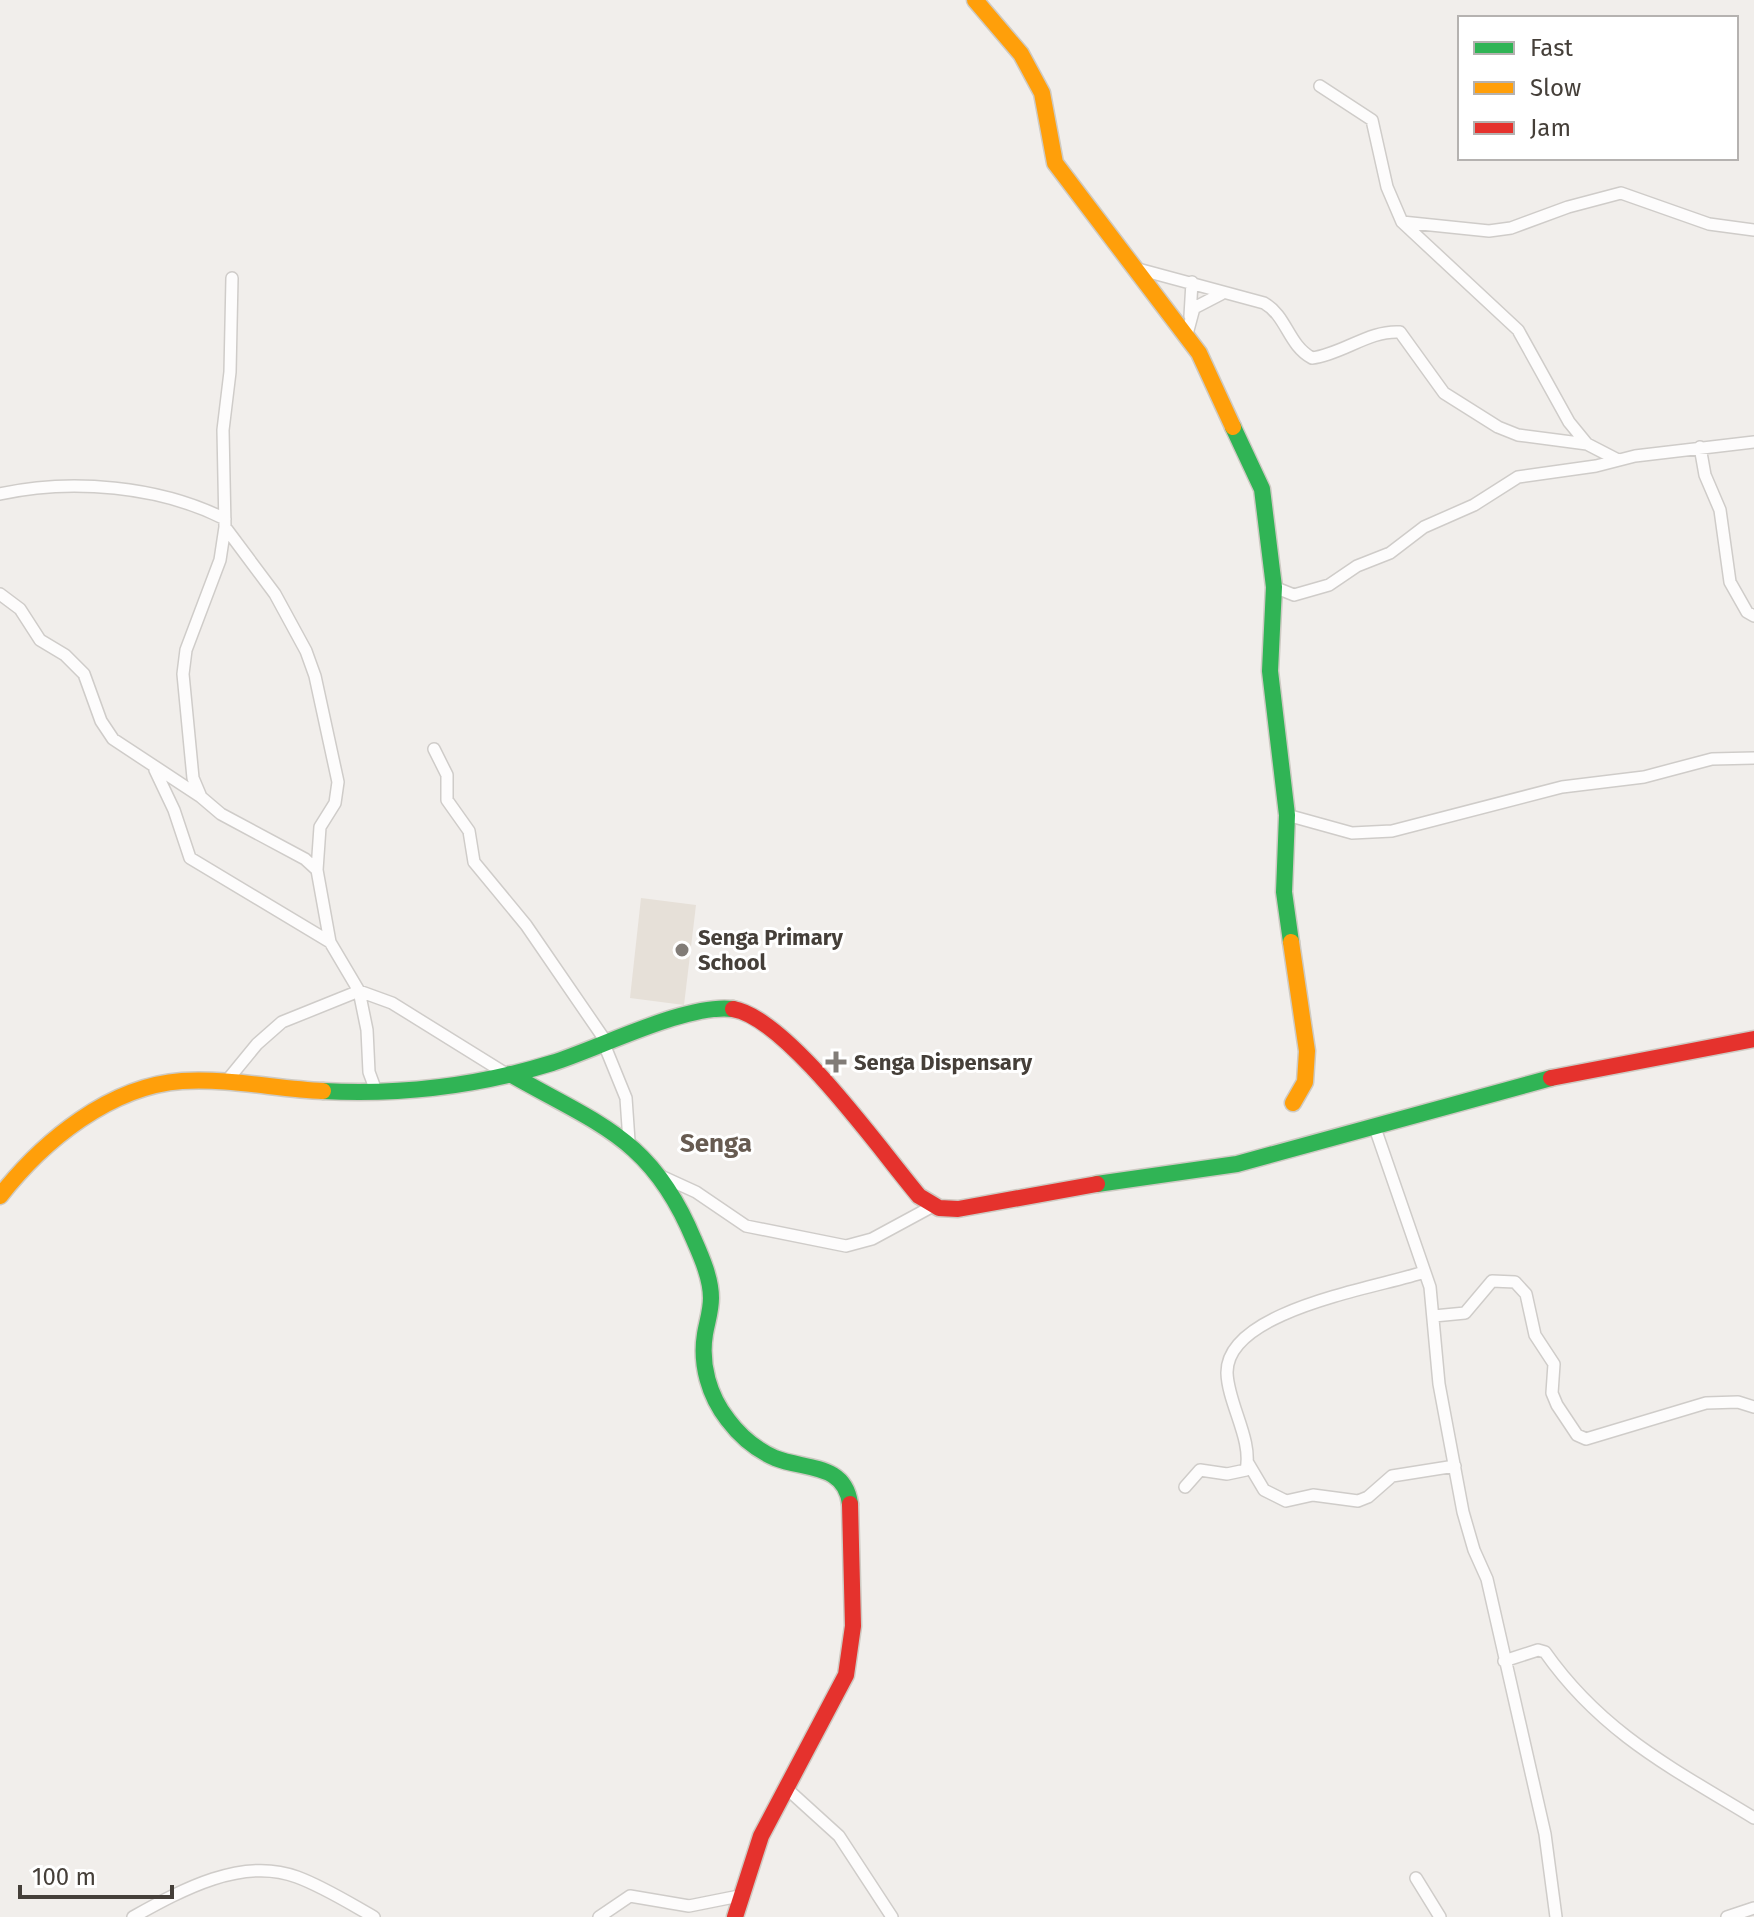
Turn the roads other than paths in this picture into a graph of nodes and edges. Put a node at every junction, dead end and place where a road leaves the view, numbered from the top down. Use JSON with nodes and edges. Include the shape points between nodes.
{"nodes":[{"id":1,"x":975,"y":0,"type":"edge"},
{"id":2,"x":1320,"y":86,"type":"dead end"},
{"id":3,"x":1402,"y":222,"type":"junction"},
{"id":4,"x":1754,"y":230,"type":"edge"},
{"id":5,"x":1138,"y":269,"type":"junction"},
{"id":6,"x":232,"y":278,"type":"dead end"},
{"id":7,"x":1192,"y":282,"type":"junction"},
{"id":8,"x":1221,"y":294,"type":"junction"},
{"id":9,"x":1190,"y":317,"type":"junction"},
{"id":10,"x":1187,"y":334,"type":"junction"},
{"id":11,"x":1754,"y":442,"type":"edge"},
{"id":12,"x":1587,"y":444,"type":"junction"},
{"id":13,"x":1700,"y":447,"type":"junction"},
{"id":14,"x":1619,"y":460,"type":"junction"},
{"id":15,"x":0,"y":494,"type":"edge"},
{"id":16,"x":225,"y":523,"type":"junction"},
{"id":17,"x":1274,"y":587,"type":"junction"},
{"id":18,"x":0,"y":594,"type":"edge"},
{"id":19,"x":1754,"y":616,"type":"edge"},
{"id":20,"x":434,"y":749,"type":"dead end"},
{"id":21,"x":1754,"y":758,"type":"edge"},
{"id":22,"x":155,"y":770,"type":"junction"},
{"id":23,"x":201,"y":797,"type":"junction"},
{"id":24,"x":1287,"y":815,"type":"junction"},
{"id":25,"x":317,"y":870,"type":"junction"},
{"id":26,"x":330,"y":942,"type":"junction"},
{"id":27,"x":359,"y":991,"type":"junction"},
{"id":28,"x":1754,"y":1039,"type":"edge"},
{"id":29,"x":606,"y":1044,"type":"junction"},
{"id":30,"x":509,"y":1075,"type":"junction"},
{"id":31,"x":225,"y":1083,"type":"junction"},
{"id":32,"x":376,"y":1091,"type":"junction"},
{"id":33,"x":1293,"y":1103,"type":"dead end"},
{"id":34,"x":1375,"y":1128,"type":"junction"},
{"id":35,"x":629,"y":1141,"type":"junction"},
{"id":36,"x":661,"y":1176,"type":"junction"},
{"id":37,"x":0,"y":1196,"type":"edge"},
{"id":38,"x":933,"y":1206,"type":"junction"},
{"id":39,"x":1424,"y":1272,"type":"junction"},
{"id":40,"x":1434,"y":1316,"type":"junction"},
{"id":41,"x":1754,"y":1407,"type":"edge"},
{"id":42,"x":1247,"y":1463,"type":"junction"},
{"id":43,"x":1455,"y":1466,"type":"junction"},
{"id":44,"x":1185,"y":1487,"type":"dead end"},
{"id":45,"x":1504,"y":1661,"type":"junction"},
{"id":46,"x":785,"y":1787,"type":"junction"},
{"id":47,"x":1754,"y":1818,"type":"edge"},
{"id":48,"x":1416,"y":1878,"type":"dead end"},
{"id":49,"x":739,"y":1896,"type":"junction"},
{"id":50,"x":1754,"y":1908,"type":"edge"},
{"id":51,"x":133,"y":1917,"type":"edge"},
{"id":52,"x":374,"y":1917,"type":"edge"},
{"id":53,"x":599,"y":1917,"type":"edge"},
{"id":54,"x":735,"y":1917,"type":"edge"},
{"id":55,"x":892,"y":1917,"type":"edge"},
{"id":56,"x":1440,"y":1917,"type":"edge"},
{"id":57,"x":1556,"y":1917,"type":"edge"},
{"id":58,"x":1727,"y":1917,"type":"edge"}],
"edges":[{"from":1,"to":5,"type":"street","via":[[1021,54],[1042,93],[1060,172]]},
{"from":2,"to":3,"type":"street","via":[[1372,120],[1387,187]]},
{"from":3,"to":4,"type":"street","via":[[1489,231],[1621,193],[1709,224]]},
{"from":3,"to":12,"type":"street","via":[[1518,330],[1556,401]]},
{"from":5,"to":7,"type":"street"},
{"from":5,"to":10,"type":"street"},
{"from":6,"to":16,"type":"street","via":[[223,430]]},
{"from":7,"to":8,"type":"street"},
{"from":7,"to":9,"type":"street"},
{"from":8,"to":9,"type":"street","via":[[1199,304]]},
{"from":8,"to":12,"type":"street","via":[[1276,310],[1293,341],[1312,358],[1400,332],[1444,393],[1498,427],[1518,435]]},
{"from":9,"to":10,"type":"street"},
{"from":10,"to":17,"type":"street","via":[[1262,489]]},
{"from":11,"to":13,"type":"street"},
{"from":12,"to":14,"type":"street"},
{"from":13,"to":14,"type":"street"},
{"from":13,"to":19,"type":"street","via":[[1720,510],[1730,582]]},
{"from":14,"to":17,"type":"street","via":[[1518,477],[1329,585],[1294,595]]},
{"from":15,"to":16,"type":"street","via":[[104,486],[173,500]]},
{"from":16,"to":23,"type":"street","via":[[220,560],[186,650],[183,674],[187,746]]},
{"from":16,"to":25,"type":"street","via":[[275,594],[315,676],[338,782],[335,803],[320,827]]},
{"from":17,"to":24,"type":"street","via":[[1270,671]]},
{"from":18,"to":22,"type":"street","via":[[20,609],[40,640],[84,674],[113,739]]},
{"from":20,"to":29,"type":"street","via":[[447,775],[447,800],[469,831],[474,862],[526,925]]},
{"from":21,"to":24,"type":"street","via":[[1712,759],[1644,777],[1562,787],[1392,831],[1352,833]]},
{"from":22,"to":23,"type":"street"},
{"from":22,"to":26,"type":"street","via":[[190,858]]},
{"from":23,"to":25,"type":"street"},
{"from":24,"to":33,"type":"street","via":[[1284,892],[1307,1051],[1305,1082]]},
{"from":25,"to":26,"type":"street"},
{"from":26,"to":27,"type":"street"},
{"from":27,"to":30,"type":"street","via":[[392,1003]]},
{"from":27,"to":31,"type":"street","via":[[282,1022]]},
{"from":27,"to":32,"type":"street"},
{"from":28,"to":34,"type":"street","via":[[1562,1075]]},
{"from":29,"to":30,"type":"street"},
{"from":29,"to":35,"type":"street","via":[[626,1098]]},
{"from":29,"to":38,"type":"street","via":[[697,1011],[740,1008],[794,1048]]},
{"from":30,"to":32,"type":"street","via":[[463,1085]]},
{"from":30,"to":35,"type":"street"},
{"from":31,"to":32,"type":"street"},
{"from":31,"to":37,"type":"street","via":[[177,1081],[109,1105],[35,1152]]},
{"from":34,"to":38,"type":"street","via":[[1191,1172],[958,1209]]},
{"from":34,"to":39,"type":"street"},
{"from":35,"to":36,"type":"street"},
{"from":36,"to":38,"type":"street","via":[[746,1226],[846,1246],[872,1239]]},
{"from":36,"to":46,"type":"street","via":[[700,1251],[709,1282],[704,1358],[716,1407],[763,1452],[836,1474],[852,1506],[847,1673],[830,1715]]},
{"from":39,"to":40,"type":"street"},
{"from":39,"to":42,"type":"street","via":[[1303,1307],[1241,1338],[1229,1353],[1227,1377]]},
{"from":40,"to":41,"type":"street","via":[[1465,1313],[1492,1281],[1515,1282],[1526,1294],[1535,1335],[1554,1364],[1552,1393],[1557,1405],[1577,1435],[1586,1439],[1706,1403]]},
{"from":40,"to":43,"type":"street","via":[[1439,1384]]},
{"from":42,"to":43,"type":"street","via":[[1264,1490],[1286,1501],[1313,1495],[1358,1501],[1392,1476]]},
{"from":42,"to":44,"type":"street","via":[[1246,1470],[1235,1474],[1200,1470]]},
{"from":43,"to":45,"type":"street"},
{"from":45,"to":47,"type":"street","via":[[1545,1652],[1599,1717]]},
{"from":45,"to":57,"type":"street","via":[[1545,1834]]},
{"from":46,"to":49,"type":"street"},
{"from":46,"to":55,"type":"street","via":[[839,1836]]},
{"from":48,"to":56,"type":"street"},
{"from":49,"to":53,"type":"street","via":[[689,1906],[630,1896]]},
{"from":49,"to":54,"type":"street"},
{"from":50,"to":58,"type":"street"},
{"from":51,"to":52,"type":"street","via":[[191,1886],[262,1871],[294,1875]]}]}
